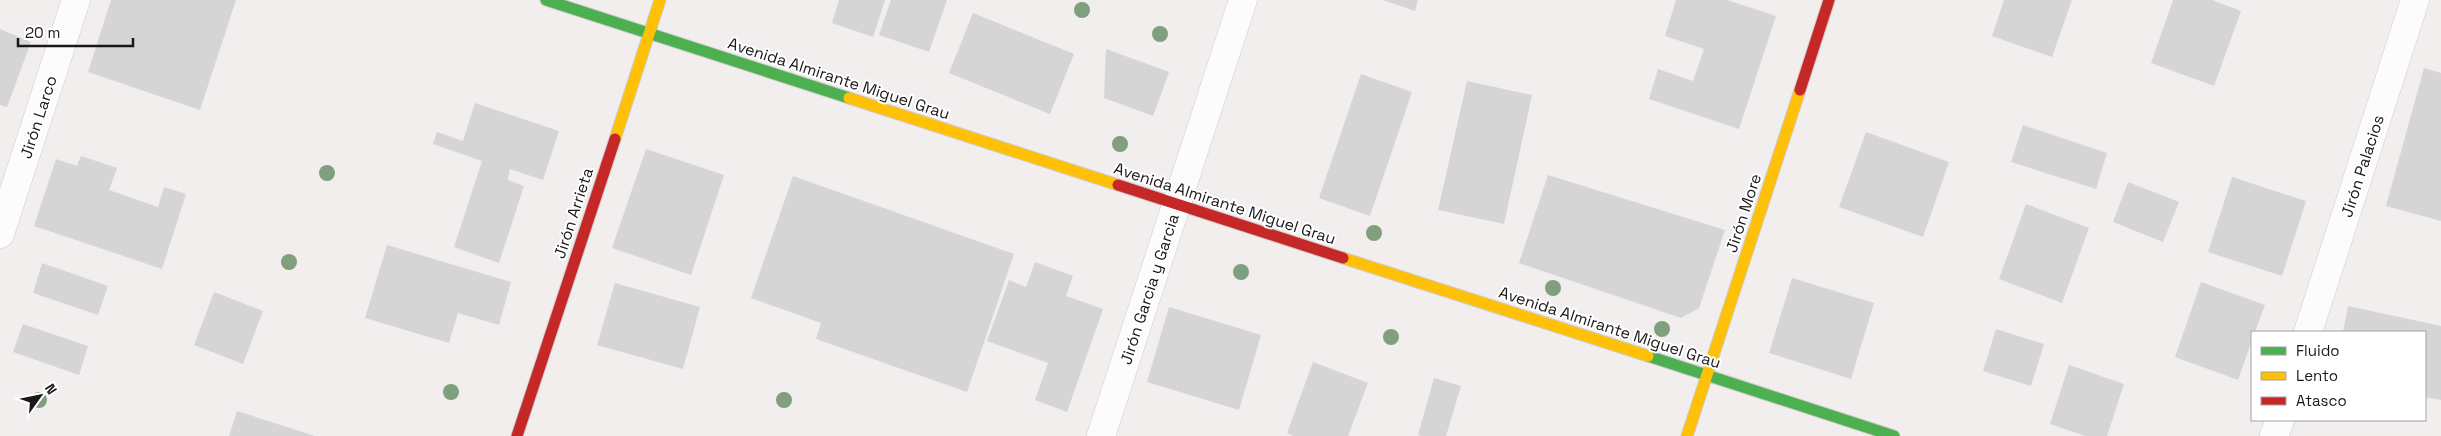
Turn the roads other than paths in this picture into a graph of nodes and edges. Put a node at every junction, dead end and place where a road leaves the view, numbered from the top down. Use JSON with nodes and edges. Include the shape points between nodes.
{"nodes":[{"id":1,"x":76,"y":0,"type":"edge"},
{"id":2,"x":546,"y":0,"type":"edge"},
{"id":3,"x":660,"y":0,"type":"edge"},
{"id":4,"x":1243,"y":0,"type":"edge"},
{"id":5,"x":1829,"y":0,"type":"edge"},
{"id":6,"x":2416,"y":0,"type":"edge"},
{"id":7,"x":649,"y":33,"type":"junction"},
{"id":8,"x":1176,"y":204,"type":"junction"},
{"id":9,"x":0,"y":234,"type":"edge"},
{"id":10,"x":2308,"y":331,"type":"edge"},
{"id":11,"x":1707,"y":376,"type":"junction"},
{"id":12,"x":2280,"y":421,"type":"edge"},
{"id":13,"x":517,"y":436,"type":"edge"},
{"id":14,"x":1101,"y":436,"type":"edge"},
{"id":15,"x":1687,"y":436,"type":"edge"},
{"id":16,"x":1894,"y":436,"type":"edge"},
{"id":17,"x":2274,"y":436,"type":"edge"}],
"edges":[{"from":1,"to":9,"type":"street","name":"Jirón Larco"},
{"from":2,"to":7,"type":"main road","name":"Avenida Almirante Miguel Grau"},
{"from":3,"to":7,"type":"main road","name":"Jirón Arrieta"},
{"from":4,"to":8,"type":"street","name":"Jirón Garcia y Garcia"},
{"from":5,"to":11,"type":"main road","name":"Jirón More"},
{"from":6,"to":10,"type":"street","name":"Jirón Palacios"},
{"from":7,"to":8,"type":"main road","name":"Avenida Almirante Miguel Grau"},
{"from":7,"to":13,"type":"main road","name":"Jirón Arrieta"},
{"from":8,"to":11,"type":"main road","name":"Avenida Almirante Miguel Grau"},
{"from":8,"to":14,"type":"street","name":"Jirón Garcia y Garcia"},
{"from":11,"to":15,"type":"main road","name":"Jirón More"},
{"from":11,"to":16,"type":"main road","name":"Avenida Almirante Miguel Grau"},
{"from":12,"to":17,"type":"street"}]}
